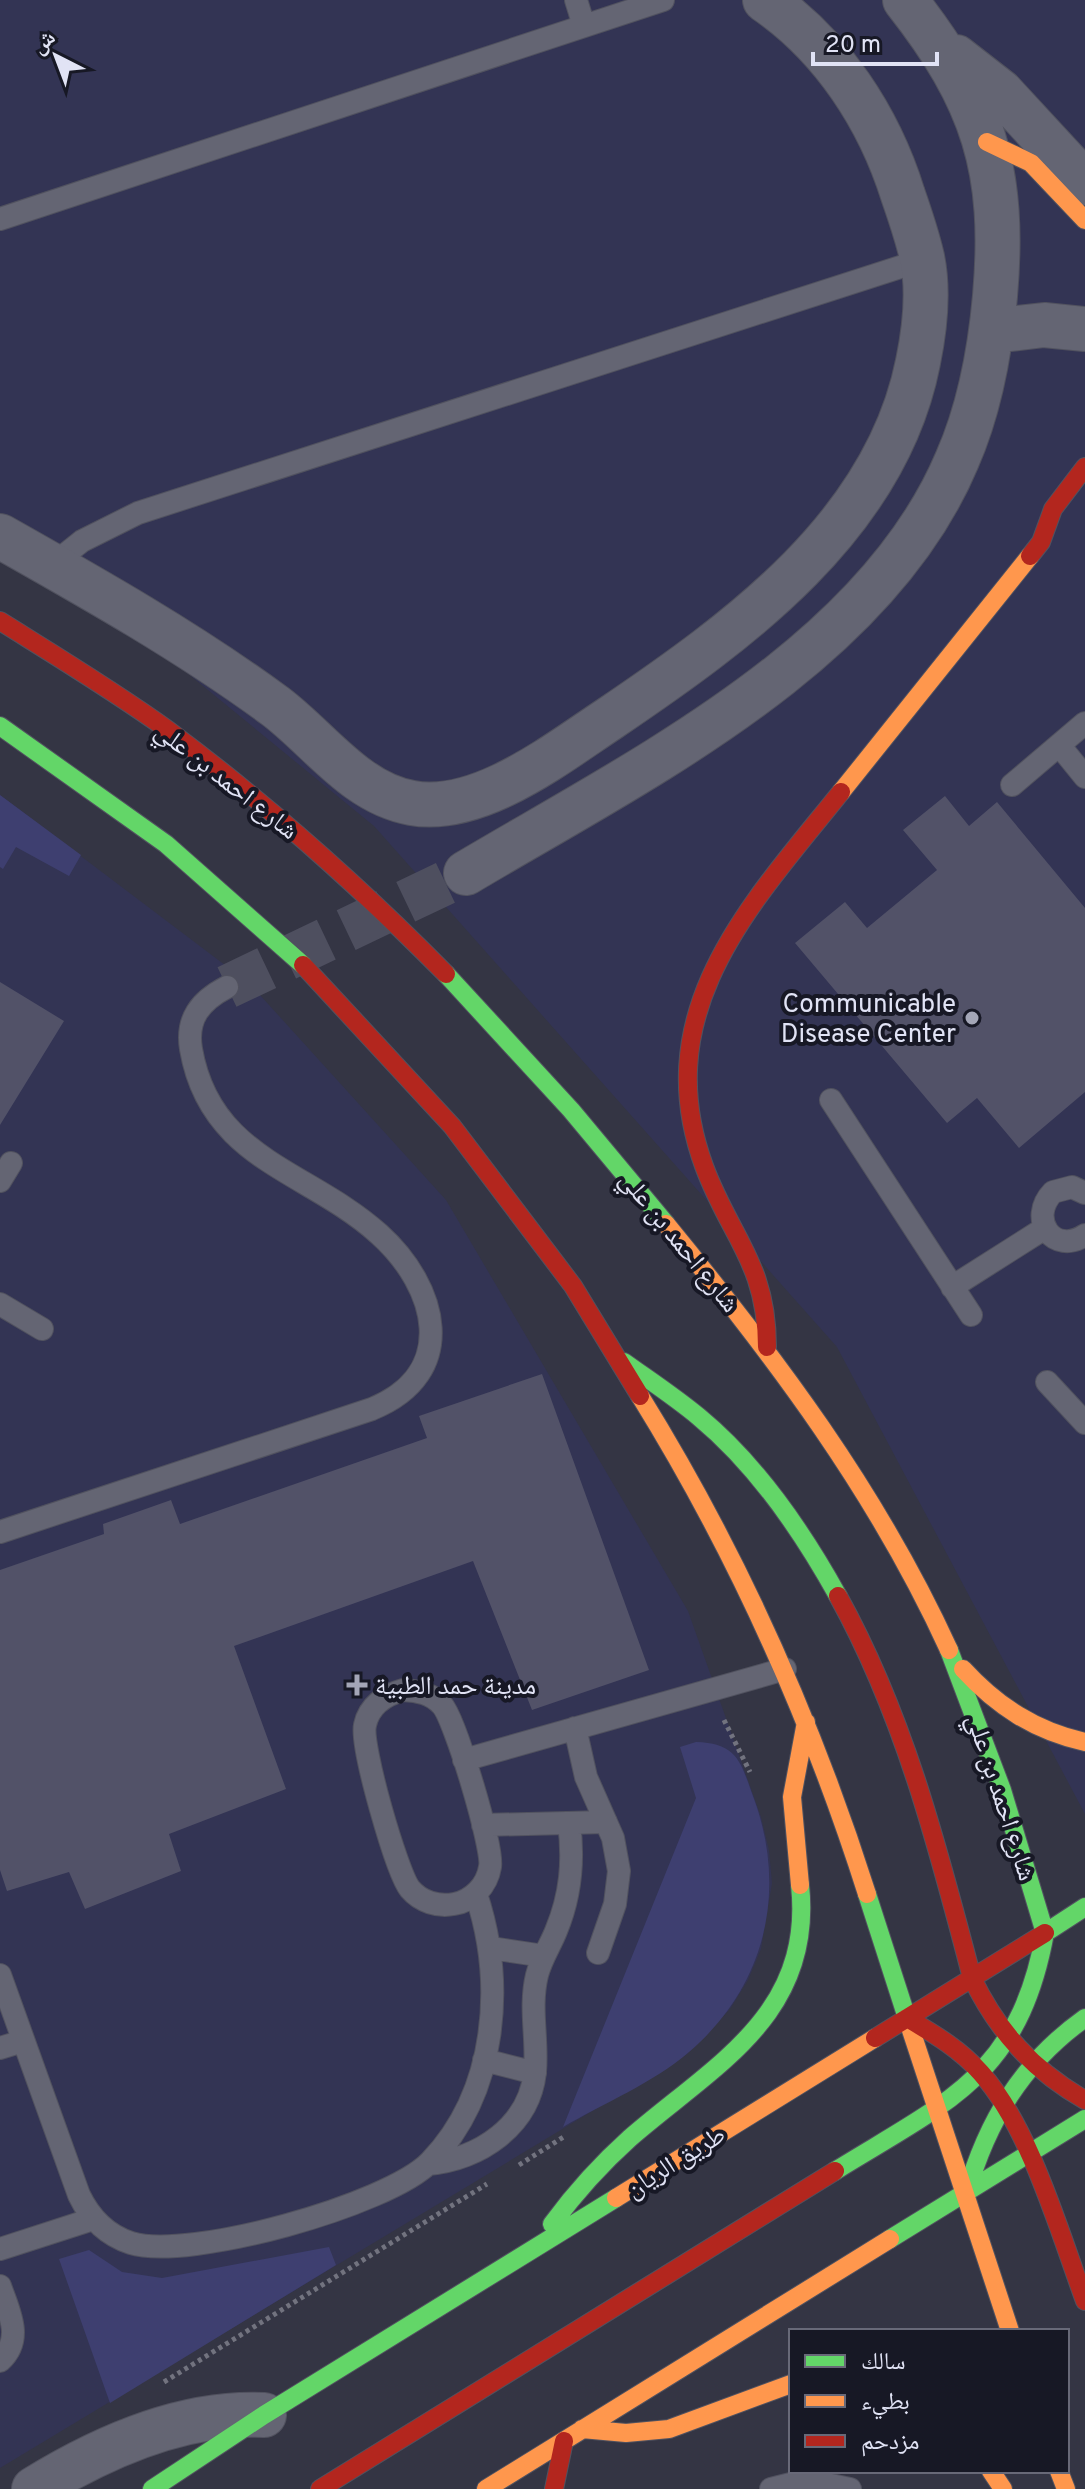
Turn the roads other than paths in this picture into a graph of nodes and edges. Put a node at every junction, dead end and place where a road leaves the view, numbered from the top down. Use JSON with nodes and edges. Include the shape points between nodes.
{"nodes":[{"id":1,"x":576,"y":0,"type":"edge"},
{"id":2,"x":663,"y":0,"type":"edge"},
{"id":3,"x":765,"y":0,"type":"edge"},
{"id":4,"x":905,"y":0,"type":"edge"},
{"id":5,"x":584,"y":26,"type":"junction"},
{"id":6,"x":940,"y":47,"type":"junction"},
{"id":7,"x":987,"y":142,"type":"junction"},
{"id":8,"x":1085,"y":183,"type":"edge"},
{"id":9,"x":0,"y":219,"type":"edge"},
{"id":10,"x":1085,"y":220,"type":"edge"},
{"id":11,"x":922,"y":260,"type":"junction"},
{"id":12,"x":1085,"y":329,"type":"edge"},
{"id":13,"x":992,"y":331,"type":"junction"},
{"id":14,"x":1085,"y":467,"type":"edge"},
{"id":15,"x":1085,"y":504,"type":"edge"},
{"id":16,"x":0,"y":536,"type":"edge"},
{"id":17,"x":1041,"y":542,"type":"junction"},
{"id":18,"x":52,"y":565,"type":"junction"},
{"id":19,"x":0,"y":621,"type":"edge"},
{"id":20,"x":1085,"y":723,"type":"edge"},
{"id":21,"x":0,"y":726,"type":"edge"},
{"id":22,"x":1059,"y":745,"type":"junction"},
{"id":23,"x":1085,"y":777,"type":"edge"},
{"id":24,"x":1012,"y":785,"type":"dead end"},
{"id":25,"x":466,"y":873,"type":"tunnel mouth"},
{"id":26,"x":227,"y":987,"type":"tunnel mouth"},
{"id":27,"x":831,"y":1100,"type":"dead end"},
{"id":28,"x":1085,"y":1193,"type":"edge"},
{"id":29,"x":1045,"y":1228,"type":"junction"},
{"id":30,"x":1085,"y":1235,"type":"edge"},
{"id":31,"x":952,"y":1287,"type":"junction"},
{"id":32,"x":0,"y":1304,"type":"edge"},
{"id":33,"x":971,"y":1315,"type":"dead end"},
{"id":34,"x":42,"y":1329,"type":"dead end"},
{"id":35,"x":767,"y":1347,"type":"junction"},
{"id":36,"x":624,"y":1362,"type":"junction"},
{"id":37,"x":1047,"y":1382,"type":"dead end"},
{"id":38,"x":1085,"y":1423,"type":"edge"},
{"id":39,"x":0,"y":1532,"type":"edge"},
{"id":40,"x":947,"y":1645,"type":"junction"},
{"id":41,"x":785,"y":1669,"type":"junction"},
{"id":42,"x":806,"y":1722,"type":"junction"},
{"id":43,"x":575,"y":1728,"type":"junction"},
{"id":44,"x":1085,"y":1742,"type":"edge"},
{"id":45,"x":464,"y":1760,"type":"junction"},
{"id":46,"x":606,"y":1822,"type":"junction"},
{"id":47,"x":569,"y":1823,"type":"junction"},
{"id":48,"x":483,"y":1825,"type":"junction"},
{"id":49,"x":476,"y":1894,"type":"junction"},
{"id":50,"x":1085,"y":1907,"type":"edge"},
{"id":51,"x":1045,"y":1933,"type":"junction"},
{"id":52,"x":491,"y":1948,"type":"junction"},
{"id":53,"x":598,"y":1953,"type":"dead end"},
{"id":54,"x":544,"y":1956,"type":"junction"},
{"id":55,"x":1056,"y":1973,"type":"dead end"},
{"id":56,"x":0,"y":1975,"type":"edge"},
{"id":57,"x":972,"y":1978,"type":"junction"},
{"id":58,"x":907,"y":2018,"type":"junction"},
{"id":59,"x":1075,"y":2020,"type":"edge"},
{"id":60,"x":23,"y":2041,"type":"junction"},
{"id":61,"x":1009,"y":2041,"type":"junction"},
{"id":62,"x":0,"y":2048,"type":"edge"},
{"id":63,"x":1080,"y":2050,"type":"dead end"},
{"id":64,"x":484,"y":2060,"type":"junction"},
{"id":65,"x":1031,"y":2064,"type":"junction"},
{"id":66,"x":535,"y":2073,"type":"junction"},
{"id":67,"x":984,"y":2073,"type":"junction"},
{"id":68,"x":1003,"y":2100,"type":"junction"},
{"id":69,"x":1085,"y":2100,"type":"edge"},
{"id":70,"x":937,"y":2111,"type":"junction"},
{"id":71,"x":1085,"y":2119,"type":"edge"},
{"id":72,"x":1029,"y":2154,"type":"junction"},
{"id":73,"x":428,"y":2164,"type":"junction"},
{"id":74,"x":966,"y":2195,"type":"junction"},
{"id":75,"x":93,"y":2219,"type":"junction"},
{"id":76,"x":536,"y":2248,"type":"junction"},
{"id":77,"x":0,"y":2249,"type":"edge"},
{"id":78,"x":0,"y":2286,"type":"edge"},
{"id":79,"x":1085,"y":2301,"type":"edge"},
{"id":80,"x":1009,"y":2329,"type":"edge"},
{"id":81,"x":0,"y":2361,"type":"edge"},
{"id":82,"x":789,"y":2385,"type":"edge"},
{"id":83,"x":264,"y":2415,"type":"junction"},
{"id":84,"x":582,"y":2429,"type":"junction"},
{"id":85,"x":564,"y":2441,"type":"junction"},
{"id":86,"x":34,"y":2489,"type":"edge"},
{"id":87,"x":152,"y":2489,"type":"edge"},
{"id":88,"x":320,"y":2489,"type":"edge"},
{"id":89,"x":486,"y":2489,"type":"edge"},
{"id":90,"x":554,"y":2489,"type":"edge"},
{"id":91,"x":771,"y":2489,"type":"edge"},
{"id":92,"x":850,"y":2489,"type":"edge"}],
"edges":[{"from":1,"to":5,"type":"lane"},
{"from":2,"to":5,"type":"lane"},
{"from":3,"to":11,"type":"street","via":[[837,68],[864,106],[898,177]]},
{"from":4,"to":6,"type":"street"},
{"from":5,"to":9,"type":"lane"},
{"from":6,"to":7,"type":"street","via":[[975,107]]},
{"from":6,"to":8,"type":"street","via":[[1001,92]]},
{"from":7,"to":10,"type":"main road","via":[[1031,163]]},
{"from":7,"to":13,"type":"street","via":[[998,217]]},
{"from":11,"to":18,"type":"lane","via":[[138,513],[82,541]]},
{"from":11,"to":18,"type":"street","via":[[925,309],[913,385],[885,460],[827,539],[745,619],[650,691],[546,761],[479,795],[434,805],[411,803],[369,786],[278,708]]},
{"from":12,"to":13,"type":"street","via":[[1044,325]]},
{"from":13,"to":25,"type":"street","via":[[957,461],[914,539],[856,608],[684,743]]},
{"from":14,"to":17,"type":"main road","via":[[1053,509]]},
{"from":15,"to":17,"type":"street"},
{"from":16,"to":18,"type":"street"},
{"from":17,"to":35,"type":"main road","via":[[740,918],[704,983],[689,1057],[694,1131],[719,1201],[754,1259],[764,1287]]},
{"from":19,"to":35,"type":"main road","name":"شارع احمد بن علي","via":[[168,731],[316,850],[389,918],[561,1098]]},
{"from":20,"to":22,"type":"lane"},
{"from":21,"to":36,"type":"main road","via":[[148,828],[284,946],[362,1023],[502,1190]]},
{"from":22,"to":23,"type":"lane"},
{"from":22,"to":24,"type":"lane"},
{"from":26,"to":39,"type":"lane","via":[[196,1011],[189,1036],[213,1109],[246,1147],[357,1218],[394,1249],[429,1314],[430,1354],[414,1383],[372,1409]]},
{"from":27,"to":31,"type":"lane"},
{"from":28,"to":29,"type":"lane","via":[[1072,1187],[1053,1192],[1042,1208]]},
{"from":29,"to":30,"type":"lane","via":[[1069,1242]]},
{"from":29,"to":31,"type":"lane"},
{"from":31,"to":33,"type":"lane"},
{"from":32,"to":34,"type":"lane"},
{"from":35,"to":40,"type":"main road","name":"شارع احمد بن علي","via":[[864,1488]]},
{"from":36,"to":41,"type":"main road","via":[[728,1545]]},
{"from":36,"to":57,"type":"main road","via":[[662,1386],[731,1444],[762,1477],[819,1562],[900,1731],[933,1827]]},
{"from":37,"to":38,"type":"lane"},
{"from":40,"to":44,"type":"main road","via":[[980,1689],[1002,1707],[1051,1733]]},
{"from":40,"to":51,"type":"main road","name":"شارع احمد بن علي","via":[[981,1729]]},
{"from":41,"to":42,"type":"main road"},
{"from":41,"to":43,"type":"lane"},
{"from":42,"to":58,"type":"main road"},
{"from":42,"to":76,"type":"main road","via":[[792,1812],[802,1923],[795,1961],[780,1997],[750,2039],[603,2164]]},
{"from":43,"to":45,"type":"lane"},
{"from":43,"to":46,"type":"lane","via":[[586,1777]]},
{"from":45,"to":48,"type":"lane"},
{"from":45,"to":49,"type":"lane","via":[[450,1715],[430,1695],[390,1694],[370,1713],[364,1740],[404,1880],[412,1892],[436,1905],[464,1902]]},
{"from":46,"to":47,"type":"lane"},
{"from":46,"to":53,"type":"lane","via":[[618,1854],[619,1879]]},
{"from":47,"to":48,"type":"lane"},
{"from":47,"to":54,"type":"lane","via":[[569,1892]]},
{"from":48,"to":49,"type":"lane","via":[[490,1869]]},
{"from":49,"to":52,"type":"lane"},
{"from":50,"to":51,"type":"main road","name":"طريق الريان"},
{"from":51,"to":55,"type":"main road","name":"شارع احمد بن علي"},
{"from":51,"to":57,"type":"main road","name":"طريق الريان"},
{"from":51,"to":61,"type":"main road","via":[[1027,2007]]},
{"from":52,"to":54,"type":"lane"},
{"from":52,"to":64,"type":"lane","via":[[493,2004]]},
{"from":54,"to":66,"type":"lane","via":[[532,2012]]},
{"from":56,"to":60,"type":"lane"},
{"from":57,"to":58,"type":"main road","name":"طريق الريان"},
{"from":57,"to":61,"type":"main road"},
{"from":58,"to":67,"type":"main road","via":[[961,2051]]},
{"from":58,"to":70,"type":"main road"},
{"from":58,"to":76,"type":"main road","name":"طريق الريان"},
{"from":59,"to":63,"type":"main road"},
{"from":59,"to":65,"type":"main road"},
{"from":60,"to":62,"type":"lane"},
{"from":60,"to":75,"type":"lane","via":[[79,2195]]},
{"from":61,"to":65,"type":"main road"},
{"from":61,"to":67,"type":"main road"},
{"from":64,"to":66,"type":"lane"},
{"from":64,"to":73,"type":"lane","via":[[462,2115]]},
{"from":65,"to":68,"type":"main road"},
{"from":65,"to":69,"type":"main road"},
{"from":66,"to":73,"type":"lane","via":[[520,2113],[498,2138],[470,2155]]},
{"from":67,"to":68,"type":"main road"},
{"from":67,"to":70,"type":"main road"},
{"from":68,"to":72,"type":"main road"},
{"from":68,"to":74,"type":"main road","via":[[980,2146]]},
{"from":70,"to":74,"type":"main road"},
{"from":70,"to":88,"type":"main road"},
{"from":71,"to":72,"type":"main road"},
{"from":72,"to":74,"type":"main road"},
{"from":72,"to":79,"type":"main road"},
{"from":73,"to":75,"type":"lane","via":[[388,2187],[315,2216],[209,2242],[146,2246],[117,2237]]},
{"from":74,"to":80,"type":"main road"},
{"from":74,"to":84,"type":"main road"},
{"from":75,"to":77,"type":"lane"},
{"from":76,"to":83,"type":"main road","name":"طريق الريان"},
{"from":78,"to":81,"type":"lane","via":[[14,2326],[11,2348]]},
{"from":82,"to":84,"type":"main road","via":[[669,2429]]},
{"from":83,"to":86,"type":"street","via":[[226,2415],[144,2435]]},
{"from":83,"to":87,"type":"main road","name":"طريق الريان"},
{"from":84,"to":85,"type":"main road"},
{"from":85,"to":89,"type":"main road"},
{"from":85,"to":90,"type":"main road"},
{"from":91,"to":92,"type":"lane","via":[[807,2480]]}]}
